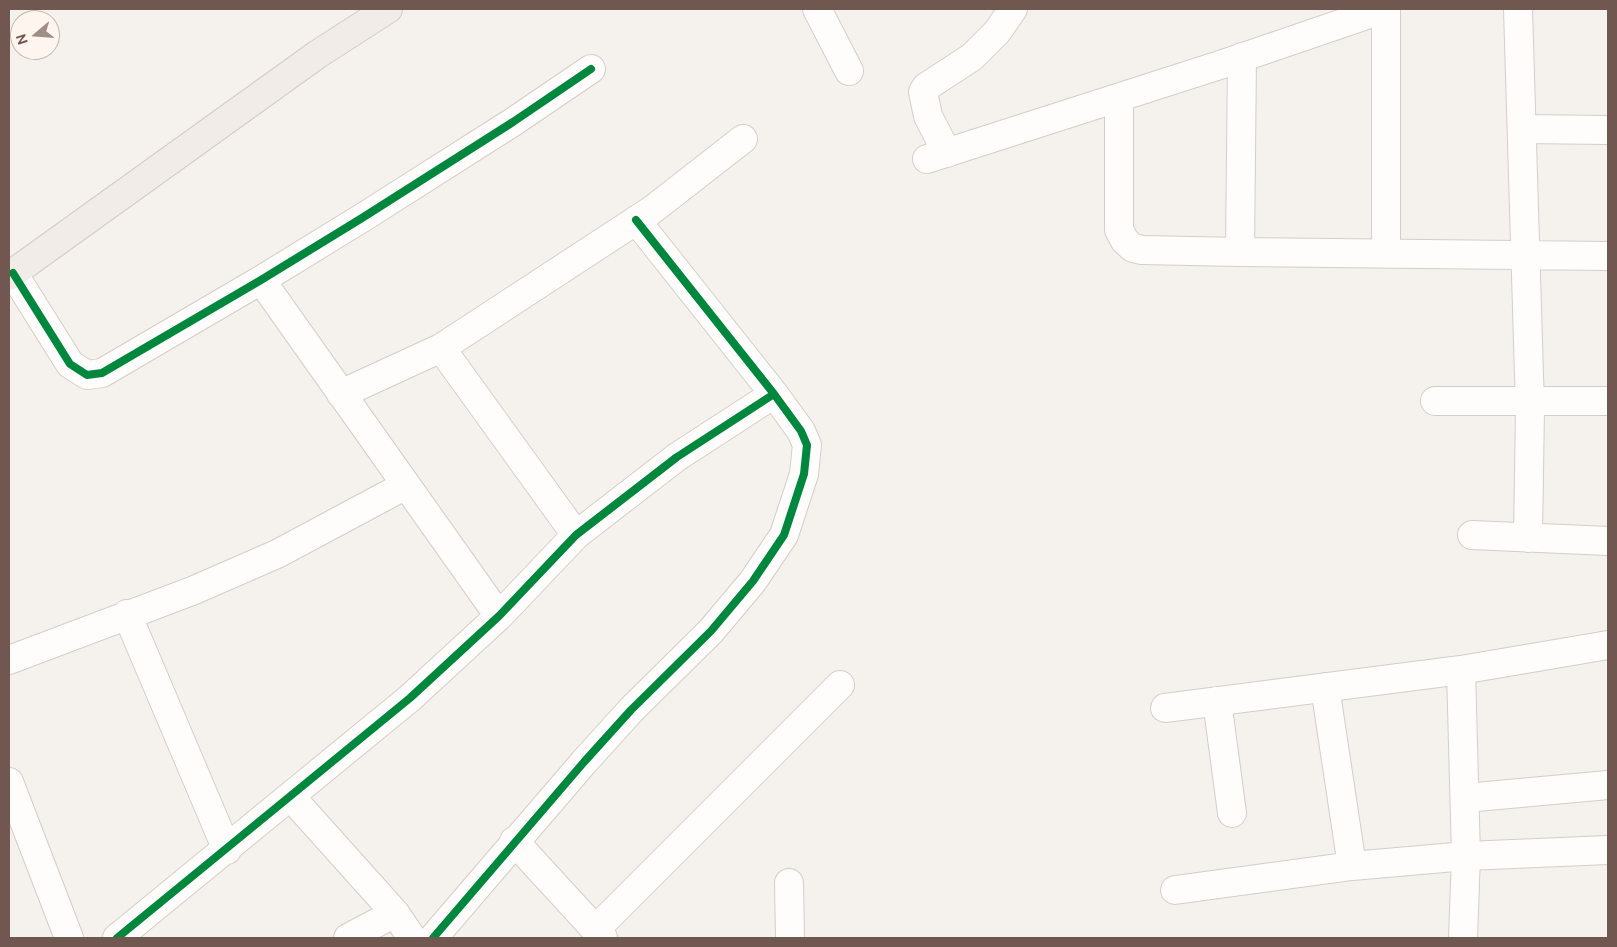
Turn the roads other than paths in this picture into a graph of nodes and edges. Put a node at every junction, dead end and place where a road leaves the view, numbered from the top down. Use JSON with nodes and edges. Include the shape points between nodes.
{"nodes":[{"id":1,"x":388,"y":9,"type":"edge"},
{"id":2,"x":817,"y":9,"type":"edge"},
{"id":3,"x":1013,"y":9,"type":"edge"},
{"id":4,"x":1385,"y":9,"type":"edge"},
{"id":5,"x":1518,"y":9,"type":"edge"},
{"id":6,"x":1242,"y":57,"type":"junction"},
{"id":7,"x":590,"y":69,"type":"dead end"},
{"id":8,"x":849,"y":71,"type":"dead end"},
{"id":9,"x":1119,"y":98,"type":"junction"},
{"id":10,"x":1522,"y":130,"type":"junction"},
{"id":11,"x":1608,"y":130,"type":"edge"},
{"id":12,"x":742,"y":139,"type":"dead end"},
{"id":13,"x":636,"y":220,"type":"junction"},
{"id":14,"x":1240,"y":252,"type":"junction"},
{"id":15,"x":1386,"y":254,"type":"junction"},
{"id":16,"x":1526,"y":256,"type":"junction"},
{"id":17,"x":1608,"y":256,"type":"edge"},
{"id":18,"x":11,"y":274,"type":"edge"},
{"id":19,"x":261,"y":280,"type":"junction"},
{"id":20,"x":441,"y":348,"type":"junction"},
{"id":21,"x":340,"y":394,"type":"junction"},
{"id":22,"x":774,"y":394,"type":"junction"},
{"id":23,"x":1436,"y":401,"type":"dead end"},
{"id":24,"x":1530,"y":401,"type":"junction"},
{"id":25,"x":1608,"y":402,"type":"edge"},
{"id":26,"x":406,"y":485,"type":"junction"},
{"id":27,"x":576,"y":535,"type":"junction"},
{"id":28,"x":1472,"y":535,"type":"dead end"},
{"id":29,"x":1528,"y":538,"type":"junction"},
{"id":30,"x":1608,"y":540,"type":"edge"},
{"id":31,"x":127,"y":614,"type":"junction"},
{"id":32,"x":499,"y":616,"type":"junction"},
{"id":33,"x":1608,"y":645,"type":"edge"},
{"id":34,"x":9,"y":660,"type":"edge"},
{"id":35,"x":1461,"y":670,"type":"junction"},
{"id":36,"x":840,"y":685,"type":"dead end"},
{"id":37,"x":1325,"y":687,"type":"junction"},
{"id":38,"x":1217,"y":701,"type":"junction"},
{"id":39,"x":1165,"y":708,"type":"dead end"},
{"id":40,"x":9,"y":782,"type":"edge"},
{"id":41,"x":1608,"y":785,"type":"edge"},
{"id":42,"x":292,"y":797,"type":"junction"},
{"id":43,"x":1465,"y":798,"type":"junction"},
{"id":44,"x":1232,"y":813,"type":"dead end"},
{"id":45,"x":514,"y":841,"type":"junction"},
{"id":46,"x":227,"y":850,"type":"junction"},
{"id":47,"x":1608,"y":850,"type":"edge"},
{"id":48,"x":1466,"y":856,"type":"junction"},
{"id":49,"x":1352,"y":866,"type":"junction"},
{"id":50,"x":789,"y":883,"type":"dead end"},
{"id":51,"x":1175,"y":890,"type":"dead end"},
{"id":52,"x":395,"y":912,"type":"junction"},
{"id":53,"x":600,"y":934,"type":"edge"},
{"id":54,"x":69,"y":938,"type":"edge"},
{"id":55,"x":117,"y":938,"type":"edge"},
{"id":56,"x":348,"y":938,"type":"edge"},
{"id":57,"x":412,"y":938,"type":"edge"},
{"id":58,"x":433,"y":938,"type":"edge"},
{"id":59,"x":790,"y":938,"type":"edge"},
{"id":60,"x":1463,"y":938,"type":"edge"}],
"edges":[{"from":1,"to":18,"type":"main road","via":[[318,54]]},
{"from":2,"to":8,"type":"street"},
{"from":3,"to":9,"type":"street","via":[[997,32],[972,57],[923,92],[937,156]]},
{"from":4,"to":6,"type":"street"},
{"from":4,"to":15,"type":"street"},
{"from":5,"to":10,"type":"street"},
{"from":6,"to":9,"type":"street"},
{"from":6,"to":14,"type":"street"},
{"from":7,"to":19,"type":"street","via":[[513,122]]},
{"from":9,"to":14,"type":"street","via":[[1119,230],[1125,241],[1142,250]]},
{"from":10,"to":11,"type":"street"},
{"from":10,"to":16,"type":"street"},
{"from":12,"to":13,"type":"street"},
{"from":13,"to":20,"type":"street"},
{"from":13,"to":22,"type":"street"},
{"from":14,"to":15,"type":"street"},
{"from":15,"to":16,"type":"street"},
{"from":16,"to":17,"type":"street"},
{"from":16,"to":24,"type":"street"},
{"from":18,"to":19,"type":"street","via":[[70,364],[87,375],[102,373]]},
{"from":19,"to":21,"type":"street"},
{"from":20,"to":21,"type":"street"},
{"from":20,"to":27,"type":"street"},
{"from":21,"to":26,"type":"street"},
{"from":22,"to":27,"type":"street","via":[[677,457]]},
{"from":22,"to":45,"type":"street","via":[[801,432],[806,445],[804,474],[784,535],[753,581],[711,631],[631,710]]},
{"from":23,"to":24,"type":"street"},
{"from":24,"to":25,"type":"street"},
{"from":24,"to":29,"type":"street"},
{"from":26,"to":31,"type":"street","via":[[277,554],[192,591]]},
{"from":26,"to":32,"type":"street"},
{"from":27,"to":32,"type":"street"},
{"from":28,"to":29,"type":"street"},
{"from":29,"to":30,"type":"street"},
{"from":31,"to":34,"type":"street"},
{"from":31,"to":46,"type":"street"},
{"from":32,"to":42,"type":"street","via":[[410,698]]},
{"from":33,"to":35,"type":"street"},
{"from":35,"to":37,"type":"street"},
{"from":35,"to":43,"type":"street"},
{"from":36,"to":53,"type":"street"},
{"from":37,"to":38,"type":"street"},
{"from":37,"to":49,"type":"street"},
{"from":38,"to":39,"type":"street"},
{"from":38,"to":44,"type":"street"},
{"from":40,"to":54,"type":"street"},
{"from":41,"to":43,"type":"street"},
{"from":42,"to":46,"type":"street"},
{"from":42,"to":52,"type":"street"},
{"from":43,"to":48,"type":"street"},
{"from":45,"to":53,"type":"street"},
{"from":45,"to":58,"type":"street"},
{"from":46,"to":55,"type":"street"},
{"from":47,"to":48,"type":"street"},
{"from":48,"to":49,"type":"street"},
{"from":48,"to":60,"type":"street"},
{"from":49,"to":51,"type":"street"},
{"from":50,"to":59,"type":"street"},
{"from":52,"to":56,"type":"street"},
{"from":52,"to":57,"type":"street"}]}
